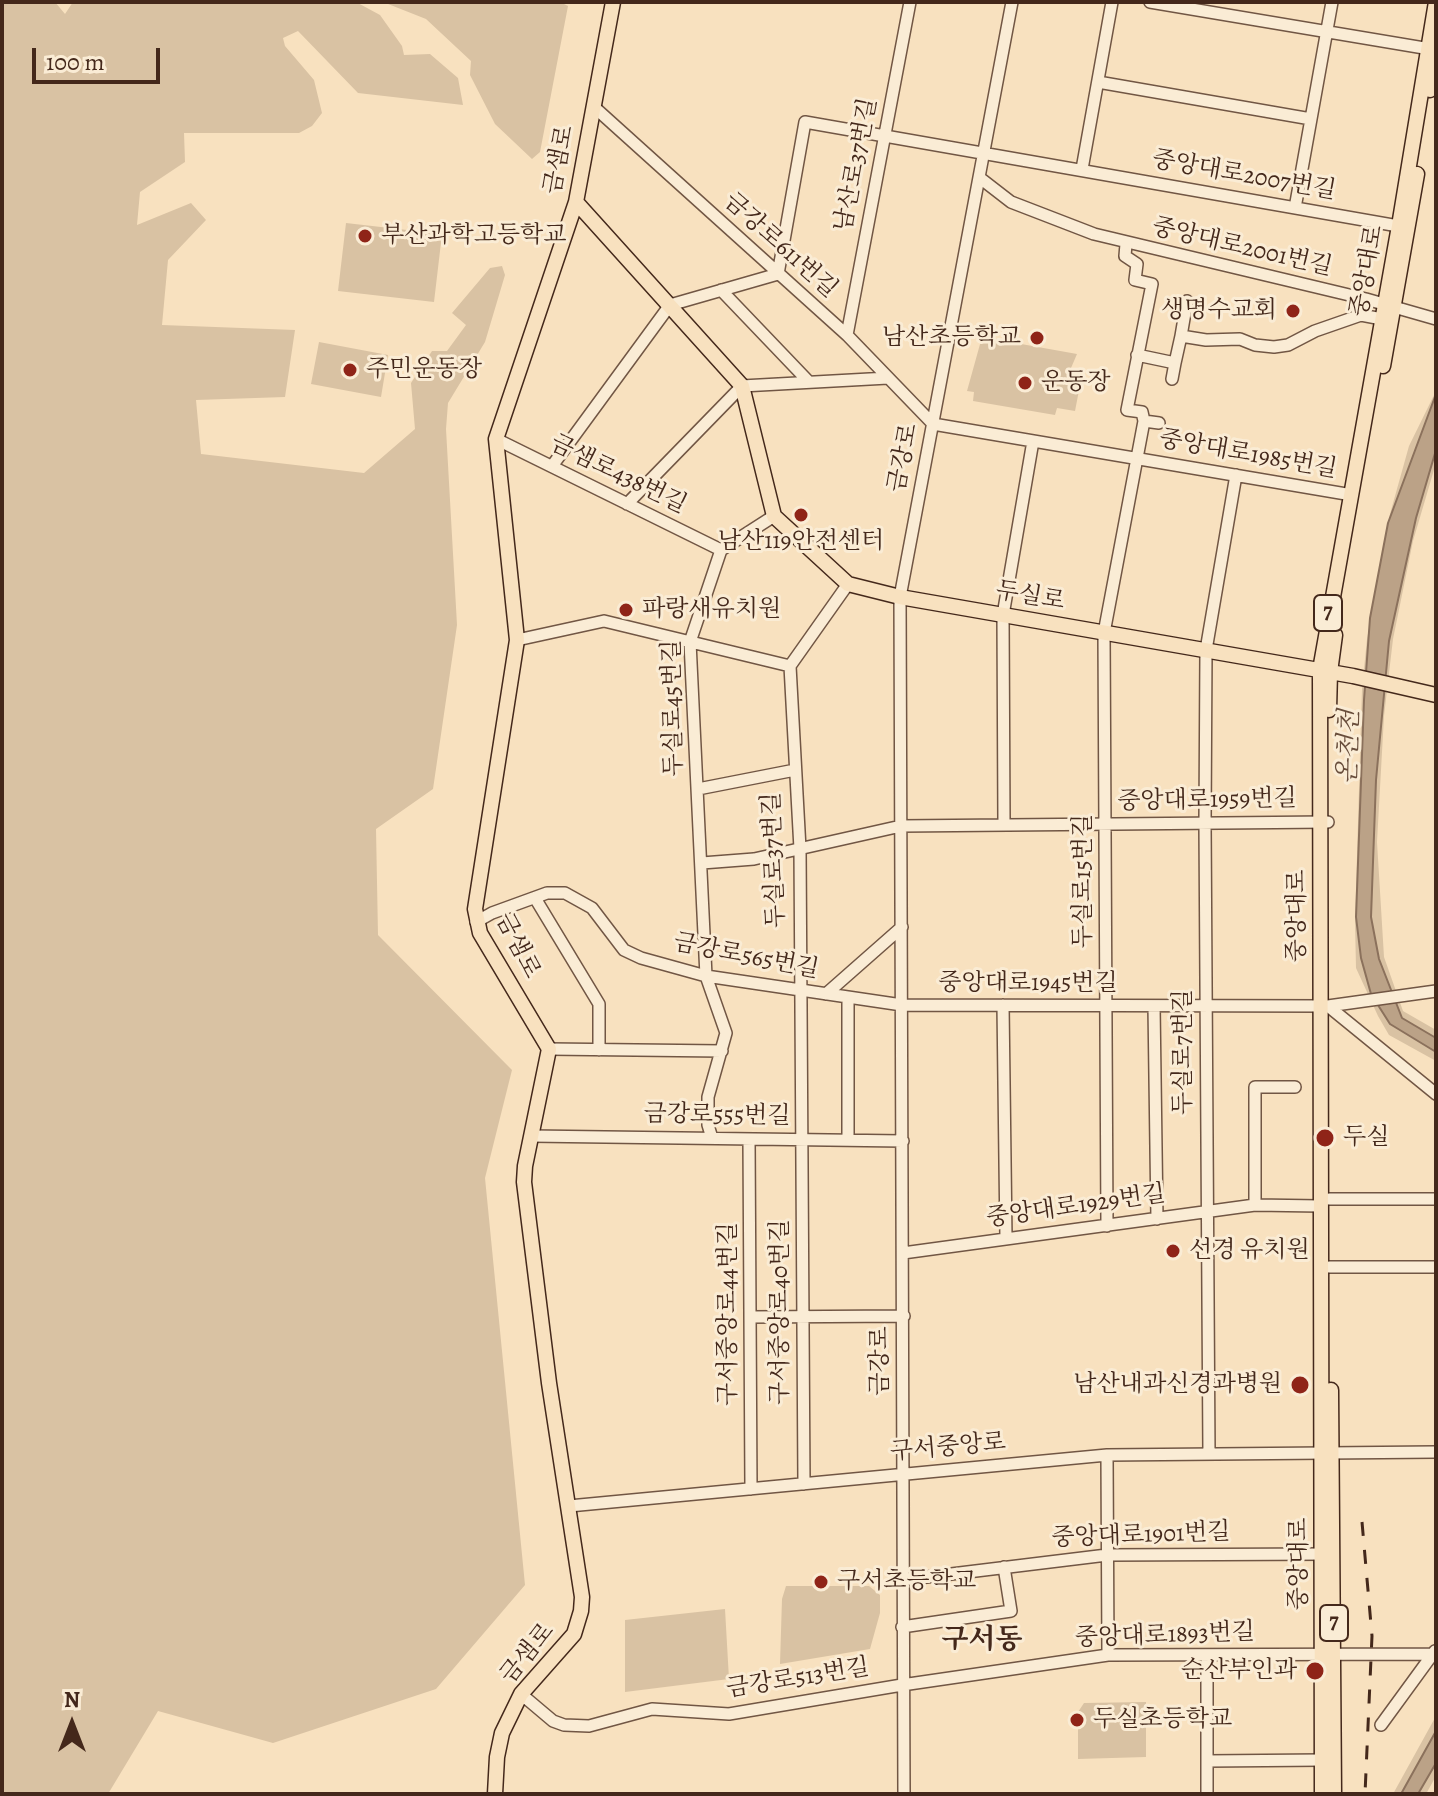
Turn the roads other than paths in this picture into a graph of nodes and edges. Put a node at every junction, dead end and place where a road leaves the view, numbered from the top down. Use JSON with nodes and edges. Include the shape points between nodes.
{"nodes":[{"id":1,"x":613,"y":2,"type":"edge"},
{"id":2,"x":910,"y":2,"type":"edge"},
{"id":3,"x":1012,"y":2,"type":"edge"},
{"id":4,"x":1112,"y":2,"type":"edge"},
{"id":5,"x":1150,"y":2,"type":"edge"},
{"id":6,"x":1332,"y":2,"type":"edge"},
{"id":7,"x":1436,"y":2,"type":"edge"},
{"id":8,"x":1327,"y":32,"type":"junction"},
{"id":9,"x":1433,"y":52,"type":"edge"},
{"id":10,"x":1098,"y":82,"type":"junction"},
{"id":11,"x":593,"y":106,"type":"junction"},
{"id":12,"x":1311,"y":119,"type":"junction"},
{"id":13,"x":884,"y":136,"type":"junction"},
{"id":14,"x":984,"y":153,"type":"junction"},
{"id":15,"x":1082,"y":169,"type":"junction"},
{"id":16,"x":980,"y":178,"type":"junction"},
{"id":17,"x":576,"y":202,"type":"junction"},
{"id":18,"x":1295,"y":208,"type":"junction"},
{"id":19,"x":1404,"y":227,"type":"junction"},
{"id":20,"x":1126,"y":244,"type":"junction"},
{"id":21,"x":778,"y":274,"type":"junction"},
{"id":22,"x":721,"y":290,"type":"junction"},
{"id":23,"x":1187,"y":301,"type":"dead end"},
{"id":24,"x":670,"y":305,"type":"junction"},
{"id":25,"x":1387,"y":311,"type":"junction"},
{"id":26,"x":1436,"y":319,"type":"edge"},
{"id":27,"x":847,"y":335,"type":"junction"},
{"id":28,"x":1181,"y":336,"type":"junction"},
{"id":29,"x":1137,"y":355,"type":"junction"},
{"id":30,"x":1175,"y":363,"type":"junction"},
{"id":31,"x":888,"y":378,"type":"junction"},
{"id":32,"x":1172,"y":379,"type":"dead end"},
{"id":33,"x":809,"y":382,"type":"junction"},
{"id":34,"x":742,"y":386,"type":"junction"},
{"id":35,"x":1144,"y":421,"type":"junction"},
{"id":36,"x":1159,"y":423,"type":"dead end"},
{"id":37,"x":933,"y":424,"type":"junction"},
{"id":38,"x":496,"y":439,"type":"junction"},
{"id":39,"x":1033,"y":441,"type":"junction"},
{"id":40,"x":1138,"y":459,"type":"junction"},
{"id":41,"x":552,"y":466,"type":"junction"},
{"id":42,"x":1236,"y":475,"type":"junction"},
{"id":43,"x":1352,"y":495,"type":"junction"},
{"id":44,"x":627,"y":504,"type":"junction"},
{"id":45,"x":774,"y":516,"type":"junction"},
{"id":46,"x":721,"y":550,"type":"junction"},
{"id":47,"x":848,"y":584,"type":"junction"},
{"id":48,"x":900,"y":597,"type":"junction"},
{"id":49,"x":1003,"y":615,"type":"junction"},
{"id":50,"x":1104,"y":633,"type":"junction"},
{"id":51,"x":517,"y":640,"type":"junction"},
{"id":52,"x":690,"y":642,"type":"junction"},
{"id":53,"x":1206,"y":650,"type":"junction"},
{"id":54,"x":790,"y":666,"type":"junction"},
{"id":55,"x":1325,"y":671,"type":"junction"},
{"id":56,"x":1436,"y":695,"type":"edge"},
{"id":57,"x":795,"y":770,"type":"junction"},
{"id":58,"x":746,"y":781,"type":"joint"},
{"id":59,"x":698,"y":789,"type":"junction"},
{"id":60,"x":1324,"y":822,"type":"junction"},
{"id":61,"x":1205,"y":823,"type":"junction"},
{"id":62,"x":1106,"y":824,"type":"junction"},
{"id":63,"x":1004,"y":825,"type":"junction"},
{"id":64,"x":901,"y":826,"type":"junction"},
{"id":65,"x":800,"y":849,"type":"junction"},
{"id":66,"x":702,"y":863,"type":"junction"},
{"id":67,"x":535,"y":898,"type":"junction"},
{"id":68,"x":476,"y":922,"type":"junction"},
{"id":69,"x":902,"y":927,"type":"junction"},
{"id":70,"x":706,"y":976,"type":"junction"},
{"id":71,"x":799,"y":990,"type":"junction"},
{"id":72,"x":1436,"y":991,"type":"edge"},
{"id":73,"x":826,"y":994,"type":"junction"},
{"id":74,"x":848,"y":997,"type":"junction"},
{"id":75,"x":902,"y":1005,"type":"junction"},
{"id":76,"x":1003,"y":1005,"type":"junction"},
{"id":77,"x":1106,"y":1006,"type":"junction"},
{"id":78,"x":1154,"y":1006,"type":"junction"},
{"id":79,"x":1206,"y":1006,"type":"junction"},
{"id":80,"x":1324,"y":1006,"type":"junction"},
{"id":81,"x":549,"y":1049,"type":"junction"},
{"id":82,"x":599,"y":1050,"type":"junction"},
{"id":83,"x":722,"y":1051,"type":"junction"},
{"id":84,"x":1295,"y":1087,"type":"dead end"},
{"id":85,"x":1436,"y":1094,"type":"edge"},
{"id":86,"x":531,"y":1136,"type":"junction"},
{"id":87,"x":712,"y":1138,"type":"junction"},
{"id":88,"x":749,"y":1139,"type":"junction"},
{"id":89,"x":802,"y":1139,"type":"junction"},
{"id":90,"x":848,"y":1140,"type":"junction"},
{"id":91,"x":903,"y":1141,"type":"junction"},
{"id":92,"x":1436,"y":1199,"type":"edge"},
{"id":93,"x":1324,"y":1202,"type":"junction"},
{"id":94,"x":1255,"y":1205,"type":"junction"},
{"id":95,"x":1207,"y":1211,"type":"junction"},
{"id":96,"x":1157,"y":1219,"type":"junction"},
{"id":97,"x":1107,"y":1226,"type":"junction"},
{"id":98,"x":1006,"y":1239,"type":"junction"},
{"id":99,"x":903,"y":1253,"type":"junction"},
{"id":100,"x":1329,"y":1267,"type":"junction"},
{"id":101,"x":1436,"y":1267,"type":"edge"},
{"id":102,"x":904,"y":1316,"type":"junction"},
{"id":103,"x":751,"y":1317,"type":"junction"},
{"id":104,"x":804,"y":1317,"type":"junction"},
{"id":105,"x":1328,"y":1452,"type":"junction"},
{"id":106,"x":1436,"y":1452,"type":"edge"},
{"id":107,"x":1209,"y":1454,"type":"junction"},
{"id":108,"x":1107,"y":1455,"type":"junction"},
{"id":109,"x":903,"y":1474,"type":"junction"},
{"id":110,"x":804,"y":1484,"type":"junction"},
{"id":111,"x":751,"y":1489,"type":"junction"},
{"id":112,"x":569,"y":1506,"type":"junction"},
{"id":113,"x":1328,"y":1554,"type":"junction"},
{"id":114,"x":1107,"y":1555,"type":"junction"},
{"id":115,"x":1004,"y":1567,"type":"junction"},
{"id":116,"x":902,"y":1580,"type":"junction"},
{"id":117,"x":902,"y":1627,"type":"junction"},
{"id":118,"x":1434,"y":1652,"type":"edge"},
{"id":119,"x":1328,"y":1654,"type":"junction"},
{"id":120,"x":1108,"y":1655,"type":"junction"},
{"id":121,"x":1207,"y":1655,"type":"junction"},
{"id":122,"x":902,"y":1685,"type":"junction"},
{"id":123,"x":521,"y":1694,"type":"junction"},
{"id":124,"x":1381,"y":1725,"type":"dead end"},
{"id":125,"x":1322,"y":1760,"type":"junction"},
{"id":126,"x":1207,"y":1761,"type":"junction"},
{"id":127,"x":495,"y":1794,"type":"edge"},
{"id":128,"x":904,"y":1794,"type":"edge"},
{"id":129,"x":1207,"y":1794,"type":"edge"},
{"id":130,"x":1322,"y":1794,"type":"edge"},
{"id":131,"x":1334,"y":1794,"type":"edge"}],
"edges":[{"from":1,"to":11,"type":"main road","name":"금샘로"},
{"from":2,"to":13,"type":"street","name":"남산로37번길"},
{"from":3,"to":14,"type":"street","name":"금강로"},
{"from":4,"to":10,"type":"street"},
{"from":5,"to":8,"type":"street"},
{"from":6,"to":8,"type":"street"},
{"from":7,"to":9,"type":"main road","name":"중앙대로","number":"7"},
{"from":8,"to":9,"type":"street"},
{"from":8,"to":12,"type":"street"},
{"from":9,"to":19,"type":"main road","name":"중앙대로","number":"7"},
{"from":10,"to":12,"type":"street"},
{"from":10,"to":15,"type":"street"},
{"from":11,"to":17,"type":"main road","name":"금샘로"},
{"from":11,"to":21,"type":"street","name":"금강로611번길"},
{"from":12,"to":18,"type":"street"},
{"from":13,"to":14,"type":"street","name":"중앙대로2007번길"},
{"from":13,"to":21,"type":"street","name":"중앙대로2007번길","via":[[805,122]]},
{"from":13,"to":27,"type":"street","name":"남산로37번길"},
{"from":14,"to":15,"type":"street","name":"중앙대로2007번길"},
{"from":14,"to":16,"type":"street","name":"금강로"},
{"from":15,"to":18,"type":"street","name":"중앙대로2007번길"},
{"from":16,"to":20,"type":"street","name":"중앙대로2001번길","via":[[1011,202]]},
{"from":16,"to":37,"type":"street","name":"금강로"},
{"from":17,"to":24,"type":"main road"},
{"from":17,"to":38,"type":"main road","name":"금샘로"},
{"from":18,"to":19,"type":"street","name":"중앙대로2007번길"},
{"from":19,"to":25,"type":"main road","name":"중앙대로","number":"7"},
{"from":20,"to":25,"type":"street","name":"중앙대로2001번길"},
{"from":20,"to":29,"type":"street","name":"중앙대로2001번길","via":[[1125,256],[1137,264],[1135,280],[1152,284]]},
{"from":21,"to":22,"type":"street"},
{"from":21,"to":27,"type":"street","name":"금강로611번길"},
{"from":22,"to":24,"type":"street"},
{"from":22,"to":33,"type":"street"},
{"from":23,"to":28,"type":"street"},
{"from":24,"to":34,"type":"main road"},
{"from":24,"to":41,"type":"street"},
{"from":25,"to":26,"type":"street","name":"중앙대로"},
{"from":25,"to":28,"type":"street","via":[[1361,315],[1274,347]]},
{"from":25,"to":43,"type":"main road","name":"중앙대로","number":"7"},
{"from":25,"to":55,"type":"main road","name":"중앙대로","number":"7"},
{"from":27,"to":31,"type":"street","name":"금강로611번길"},
{"from":28,"to":30,"type":"street"},
{"from":29,"to":30,"type":"street"},
{"from":29,"to":35,"type":"street","name":"중앙대로1985번길","via":[[1127,410],[1142,412]]},
{"from":30,"to":32,"type":"street"},
{"from":31,"to":33,"type":"street"},
{"from":31,"to":37,"type":"street","name":"금강로611번길"},
{"from":33,"to":34,"type":"street"},
{"from":34,"to":44,"type":"street"},
{"from":34,"to":45,"type":"main road"},
{"from":35,"to":36,"type":"street"},
{"from":35,"to":40,"type":"street","name":"중앙대로1985번길"},
{"from":37,"to":39,"type":"street","name":"중앙대로1985번길"},
{"from":37,"to":48,"type":"street","name":"금강로"},
{"from":38,"to":41,"type":"street","name":"금샘로438번길"},
{"from":38,"to":51,"type":"main road","name":"금샘로"},
{"from":39,"to":40,"type":"street","name":"중앙대로1985번길"},
{"from":39,"to":49,"type":"street"},
{"from":40,"to":42,"type":"street","name":"중앙대로1985번길"},
{"from":40,"to":50,"type":"street","name":"두실로15번길"},
{"from":41,"to":44,"type":"street","name":"금샘로438번길"},
{"from":42,"to":43,"type":"street","name":"중앙대로1985번길"},
{"from":42,"to":53,"type":"street","name":"두실로7번길"},
{"from":43,"to":55,"type":"main road","name":"중앙대로","number":"7"},
{"from":44,"to":46,"type":"street","name":"금샘로438번길"},
{"from":45,"to":46,"type":"street"},
{"from":45,"to":47,"type":"main road","name":"두실로"},
{"from":46,"to":52,"type":"street","name":"두실로45번길"},
{"from":47,"to":48,"type":"main road","name":"두실로"},
{"from":47,"to":54,"type":"street"},
{"from":48,"to":49,"type":"main road","name":"두실로"},
{"from":48,"to":64,"type":"street","name":"금강로"},
{"from":49,"to":50,"type":"main road","name":"두실로"},
{"from":49,"to":63,"type":"street"},
{"from":50,"to":53,"type":"main road","name":"두실로"},
{"from":50,"to":62,"type":"street","name":"두실로15번길"},
{"from":51,"to":52,"type":"street","via":[[604,621]]},
{"from":51,"to":68,"type":"main road","name":"금샘로"},
{"from":52,"to":54,"type":"street"},
{"from":52,"to":59,"type":"street","name":"두실로45번길"},
{"from":53,"to":55,"type":"main road","name":"두실로"},
{"from":53,"to":61,"type":"street","name":"두실로7번길"},
{"from":54,"to":57,"type":"street","name":"두실로37번길"},
{"from":55,"to":56,"type":"main road","name":"두실로"},
{"from":55,"to":60,"type":"main road","name":"중앙대로","number":"7"},
{"from":57,"to":58,"type":"street","name":"두실로37번길"},
{"from":57,"to":65,"type":"street","name":"두실로37번길"},
{"from":58,"to":59,"type":"street","name":"두실로45번길"},
{"from":59,"to":66,"type":"street","name":"두실로45번길"},
{"from":60,"to":61,"type":"street","name":"중앙대로1959번길"},
{"from":60,"to":80,"type":"main road","name":"중앙대로","number":"7"},
{"from":61,"to":62,"type":"street","name":"중앙대로1959번길"},
{"from":61,"to":79,"type":"street","name":"두실로7번길"},
{"from":62,"to":63,"type":"street","name":"중앙대로1959번길"},
{"from":62,"to":77,"type":"street","name":"두실로15번길"},
{"from":63,"to":64,"type":"street","name":"중앙대로1959번길"},
{"from":64,"to":65,"type":"street","name":"중앙대로1959번길"},
{"from":64,"to":69,"type":"street","name":"금강로"},
{"from":65,"to":66,"type":"street","name":"중앙대로1959번길"},
{"from":65,"to":71,"type":"street","name":"두실로37번길"},
{"from":66,"to":70,"type":"street","name":"두실로45번길"},
{"from":67,"to":68,"type":"street","name":"금강로565번길"},
{"from":67,"to":70,"type":"street","name":"금강로565번길","via":[[565,893],[592,908],[624,950]]},
{"from":67,"to":82,"type":"street","via":[[599,1004]]},
{"from":68,"to":81,"type":"main road","name":"금샘로"},
{"from":69,"to":73,"type":"street"},
{"from":69,"to":75,"type":"street","name":"금강로"},
{"from":70,"to":71,"type":"street","name":"금강로565번길"},
{"from":70,"to":83,"type":"street","name":"두실로45번길","via":[[726,1033]]},
{"from":71,"to":73,"type":"street","name":"금강로565번길"},
{"from":71,"to":89,"type":"street","name":"두실로37번길"},
{"from":72,"to":80,"type":"street","name":"중앙대로1945번길"},
{"from":73,"to":74,"type":"street","name":"금강로565번길"},
{"from":74,"to":75,"type":"street","name":"금강로565번길"},
{"from":74,"to":90,"type":"street","name":"금강로565번길"},
{"from":75,"to":76,"type":"street","name":"중앙대로1945번길"},
{"from":75,"to":91,"type":"street","name":"금강로"},
{"from":76,"to":77,"type":"street","name":"중앙대로1945번길"},
{"from":76,"to":98,"type":"street"},
{"from":77,"to":78,"type":"street","name":"중앙대로1945번길"},
{"from":77,"to":97,"type":"street","name":"두실로15번길"},
{"from":78,"to":79,"type":"street","name":"중앙대로1945번길"},
{"from":78,"to":96,"type":"street"},
{"from":79,"to":80,"type":"street","name":"중앙대로1945번길"},
{"from":79,"to":95,"type":"street","name":"두실로7번길"},
{"from":80,"to":85,"type":"street"},
{"from":80,"to":93,"type":"main road","name":"중앙대로","number":"7"},
{"from":81,"to":82,"type":"street"},
{"from":81,"to":86,"type":"main road","name":"금샘로"},
{"from":82,"to":83,"type":"street"},
{"from":83,"to":87,"type":"street","name":"두실로45번길","via":[[708,1097]]},
{"from":84,"to":94,"type":"street","via":[[1255,1087]]},
{"from":86,"to":87,"type":"street","name":"금강로555번길"},
{"from":86,"to":112,"type":"main road","name":"금샘로","via":[[525,1196]]},
{"from":87,"to":88,"type":"street","name":"금강로555번길"},
{"from":88,"to":89,"type":"street","name":"금강로555번길"},
{"from":88,"to":103,"type":"street","name":"구서중앙로44번길"},
{"from":89,"to":90,"type":"street","name":"금강로555번길"},
{"from":89,"to":104,"type":"street","name":"구서중앙로40번길"},
{"from":90,"to":91,"type":"street","name":"금강로555번길"},
{"from":91,"to":99,"type":"street","name":"금강로"},
{"from":92,"to":93,"type":"street","name":"중앙대로1929번길"},
{"from":93,"to":94,"type":"street","name":"중앙대로1929번길"},
{"from":93,"to":100,"type":"main road","name":"중앙대로","number":"7"},
{"from":93,"to":105,"type":"main road","name":"중앙대로","number":"7"},
{"from":94,"to":95,"type":"street","name":"중앙대로1929번길"},
{"from":95,"to":96,"type":"street","name":"중앙대로1929번길"},
{"from":95,"to":107,"type":"street","name":"두실로7번길"},
{"from":96,"to":97,"type":"street","name":"중앙대로1929번길"},
{"from":97,"to":98,"type":"street","name":"중앙대로1929번길"},
{"from":98,"to":99,"type":"street","name":"중앙대로1929번길"},
{"from":99,"to":102,"type":"street","name":"금강로"},
{"from":100,"to":101,"type":"street"},
{"from":100,"to":105,"type":"main road","name":"중앙대로","number":"7"},
{"from":102,"to":104,"type":"street"},
{"from":102,"to":109,"type":"street","name":"금강로"},
{"from":103,"to":104,"type":"street"},
{"from":103,"to":111,"type":"street","name":"구서중앙로44번길"},
{"from":104,"to":110,"type":"street","name":"구서중앙로40번길"},
{"from":105,"to":106,"type":"street","name":"구서중앙로"},
{"from":105,"to":107,"type":"street","name":"구서중앙로"},
{"from":105,"to":113,"type":"main road","name":"중앙대로","number":"7"},
{"from":107,"to":108,"type":"street","name":"구서중앙로"},
{"from":108,"to":109,"type":"street","name":"구서중앙로"},
{"from":108,"to":114,"type":"street"},
{"from":109,"to":110,"type":"street","name":"구서중앙로"},
{"from":109,"to":116,"type":"street","name":"금강로"},
{"from":110,"to":111,"type":"street","name":"구서중앙로"},
{"from":111,"to":112,"type":"street","name":"구서중앙로"},
{"from":112,"to":123,"type":"main road","name":"금샘로","via":[[582,1597],[578,1623]]},
{"from":113,"to":114,"type":"street","name":"중앙대로1901번길"},
{"from":113,"to":119,"type":"main road","name":"중앙대로","number":"7"},
{"from":114,"to":115,"type":"street","name":"중앙대로1901번길"},
{"from":114,"to":120,"type":"street"},
{"from":115,"to":116,"type":"street","name":"중앙대로1901번길"},
{"from":115,"to":117,"type":"street","via":[[1011,1611]]},
{"from":116,"to":117,"type":"street","name":"금강로"},
{"from":117,"to":122,"type":"street","name":"금강로"},
{"from":118,"to":119,"type":"street","name":"중앙대로1893번길"},
{"from":118,"to":124,"type":"street"},
{"from":119,"to":121,"type":"street","name":"중앙대로1893번길"},
{"from":119,"to":125,"type":"main road","name":"중앙대로","number":"7"},
{"from":119,"to":131,"type":"main road","name":"중앙대로","number":"7"},
{"from":120,"to":121,"type":"street","name":"중앙대로1893번길"},
{"from":120,"to":122,"type":"street","name":"중앙대로1893번길"},
{"from":121,"to":126,"type":"street"},
{"from":122,"to":123,"type":"street","name":"금강로513번길","via":[[729,1714],[652,1709],[589,1726],[553,1721]]},
{"from":122,"to":128,"type":"street","name":"금강로"},
{"from":123,"to":127,"type":"main road","name":"금샘로","via":[[502,1733]]},
{"from":125,"to":126,"type":"street"},
{"from":125,"to":130,"type":"main road","name":"중앙대로","number":"7"},
{"from":126,"to":129,"type":"street"}]}
